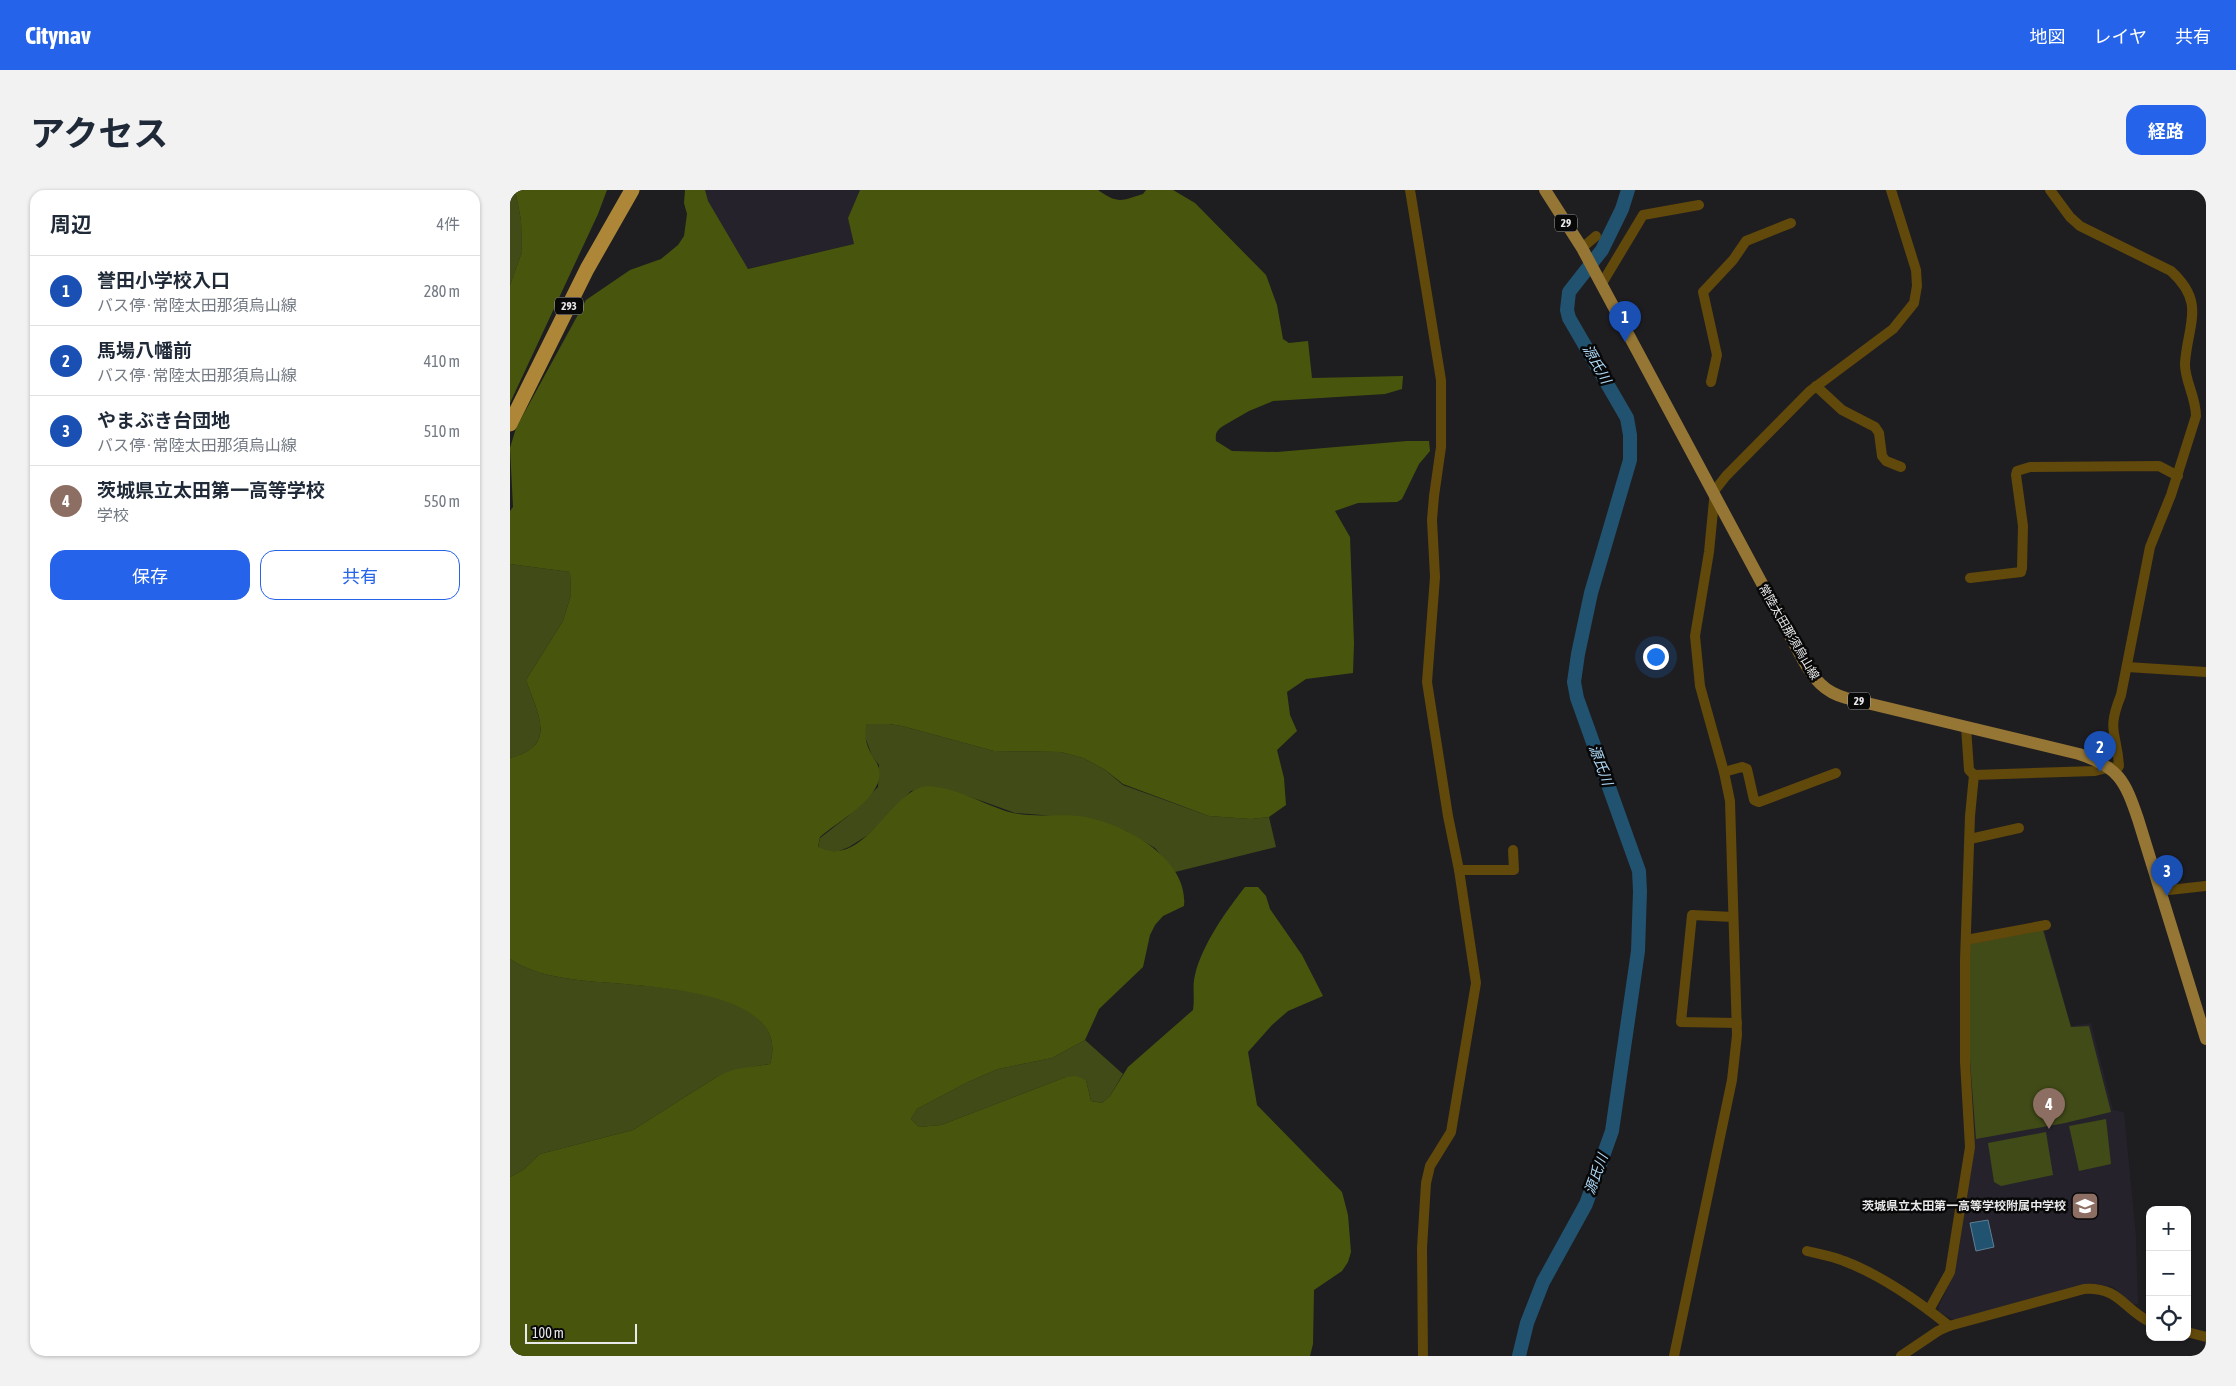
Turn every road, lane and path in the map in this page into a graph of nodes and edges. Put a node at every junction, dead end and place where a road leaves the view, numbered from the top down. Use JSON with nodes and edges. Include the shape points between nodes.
{"nodes":[{"id":1,"x":632,"y":190,"type":"edge"},
{"id":2,"x":1410,"y":190,"type":"edge"},
{"id":3,"x":1545,"y":190,"type":"edge"},
{"id":4,"x":1891,"y":190,"type":"edge"},
{"id":5,"x":2050,"y":190,"type":"edge"},
{"id":6,"x":1698,"y":205,"type":"dead end"},
{"id":7,"x":1791,"y":223,"type":"dead end"},
{"id":8,"x":1596,"y":236,"type":"dead end"},
{"id":9,"x":1584,"y":252,"type":"junction"},
{"id":10,"x":1600,"y":283,"type":"junction"},
{"id":11,"x":1711,"y":382,"type":"dead end"},
{"id":12,"x":1816,"y":386,"type":"junction"},
{"id":13,"x":510,"y":424,"type":"edge"},
{"id":14,"x":1901,"y":468,"type":"dead end"},
{"id":15,"x":2178,"y":476,"type":"junction"},
{"id":16,"x":1715,"y":496,"type":"junction"},
{"id":17,"x":1970,"y":578,"type":"dead end"},
{"id":18,"x":2127,"y":667,"type":"junction"},
{"id":19,"x":2206,"y":672,"type":"edge"},
{"id":20,"x":1966,"y":727,"type":"junction"},
{"id":21,"x":2113,"y":769,"type":"junction"},
{"id":22,"x":1724,"y":772,"type":"junction"},
{"id":23,"x":1836,"y":773,"type":"dead end"},
{"id":24,"x":1974,"y":775,"type":"junction"},
{"id":25,"x":2019,"y":828,"type":"dead end"},
{"id":26,"x":1970,"y":839,"type":"junction"},
{"id":27,"x":1513,"y":850,"type":"dead end"},
{"id":28,"x":1459,"y":870,"type":"junction"},
{"id":29,"x":2206,"y":886,"type":"edge"},
{"id":30,"x":2160,"y":891,"type":"junction"},
{"id":31,"x":1733,"y":917,"type":"junction"},
{"id":32,"x":2046,"y":925,"type":"dead end"},
{"id":33,"x":1966,"y":940,"type":"junction"},
{"id":34,"x":1736,"y":1023,"type":"junction"},
{"id":35,"x":2206,"y":1040,"type":"edge"},
{"id":36,"x":1807,"y":1250,"type":"dead end"},
{"id":37,"x":1929,"y":1310,"type":"junction"},
{"id":38,"x":2146,"y":1320,"type":"edge"},
{"id":39,"x":1949,"y":1326,"type":"junction"},
{"id":40,"x":2191,"y":1333,"type":"edge"},
{"id":41,"x":2206,"y":1336,"type":"edge"},
{"id":42,"x":1423,"y":1356,"type":"edge"},
{"id":43,"x":1674,"y":1356,"type":"edge"},
{"id":44,"x":1902,"y":1356,"type":"edge"}],
"edges":[{"from":1,"to":13,"type":"highway","number":"293","via":[[587,269]]},
{"from":2,"to":28,"type":"street","via":[[1441,380],[1442,447],[1433,504],[1435,577],[1427,682]]},
{"from":3,"to":9,"type":"main road","name":"常陸太田那須烏山線","number":"29"},
{"from":4,"to":12,"type":"street","via":[[1916,270],[1914,303],[1893,329]]},
{"from":5,"to":15,"type":"street","via":[[2080,226],[2171,271],[2190,292],[2195,316],[2185,364],[2196,403],[2196,416]]},
{"from":6,"to":10,"type":"street","via":[[1643,215],[1607,278]]},
{"from":7,"to":11,"type":"street","via":[[1746,241],[1703,292],[1717,355]]},
{"from":8,"to":9,"type":"street"},
{"from":9,"to":10,"type":"main road","name":"常陸太田那須烏山線","number":"29"},
{"from":10,"to":16,"type":"main road","name":"常陸太田那須烏山線","number":"29"},
{"from":12,"to":14,"type":"street","via":[[1842,410],[1875,427],[1882,456]]},
{"from":12,"to":16,"type":"street","via":[[1720,482]]},
{"from":15,"to":17,"type":"street","via":[[2158,466],[2030,467],[2017,471],[2023,526],[2021,572]]},
{"from":15,"to":18,"type":"street","via":[[2150,547]]},
{"from":16,"to":20,"type":"main road","name":"常陸太田那須烏山線","number":"29","via":[[1802,660],[1824,689],[1846,698]]},
{"from":16,"to":22,"type":"street","via":[[1696,621],[1695,654],[1700,686]]},
{"from":18,"to":19,"type":"street"},
{"from":18,"to":21,"type":"street","via":[[2122,695],[2113,715],[2112,729],[2119,762]]},
{"from":20,"to":21,"type":"main road","name":"常陸太田那須烏山線","number":"29","via":[[2079,754]]},
{"from":20,"to":24,"type":"street","via":[[1969,770]]},
{"from":21,"to":24,"type":"street"},
{"from":21,"to":30,"type":"main road","via":[[2128,791]]},
{"from":22,"to":23,"type":"street","via":[[1742,767],[1747,769],[1754,800],[1758,802]]},
{"from":22,"to":31,"type":"street","via":[[1730,801]]},
{"from":24,"to":26,"type":"street"},
{"from":25,"to":26,"type":"street"},
{"from":26,"to":33,"type":"street"},
{"from":27,"to":28,"type":"street","via":[[1514,870]]},
{"from":28,"to":42,"type":"street","via":[[1476,983],[1451,1132],[1430,1166],[1426,1183],[1422,1248]]},
{"from":29,"to":30,"type":"street"},
{"from":30,"to":35,"type":"main road"},
{"from":31,"to":34,"type":"street"},
{"from":31,"to":34,"type":"street","via":[[1692,915],[1681,1022]]},
{"from":32,"to":33,"type":"street"},
{"from":33,"to":37,"type":"street","via":[[1964,1062],[1970,1148],[1950,1272]]},
{"from":34,"to":43,"type":"street","via":[[1732,1080]]},
{"from":36,"to":37,"type":"street","via":[[1843,1260],[1882,1279]]},
{"from":37,"to":39,"type":"street"},
{"from":38,"to":39,"type":"street","via":[[2112,1292],[2094,1289],[2075,1291]]},
{"from":39,"to":44,"type":"street","via":[[1938,1330]]},
{"from":40,"to":41,"type":"street"}]}
